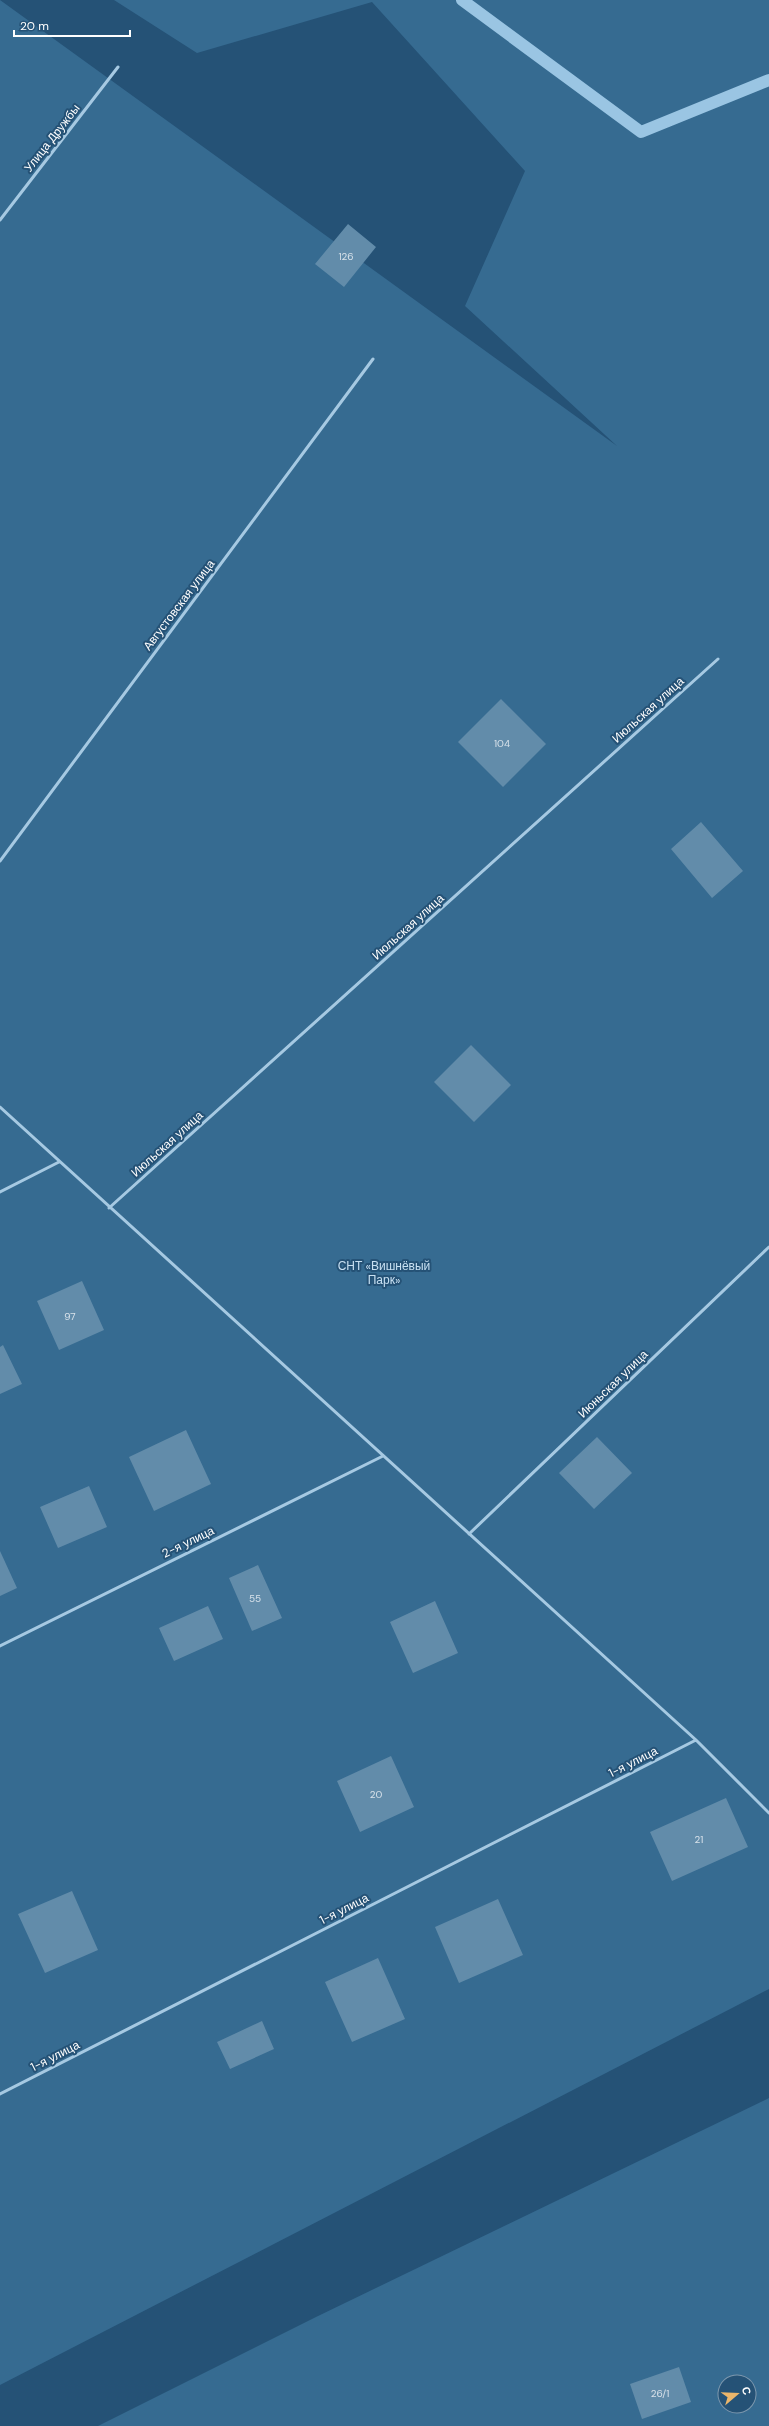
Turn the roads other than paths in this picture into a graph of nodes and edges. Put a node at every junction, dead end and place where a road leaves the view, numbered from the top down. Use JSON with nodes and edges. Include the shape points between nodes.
{"nodes":[{"id":1,"x":118,"y":67,"type":"dead end"},
{"id":2,"x":0,"y":220,"type":"edge"},
{"id":3,"x":373,"y":359,"type":"dead end"},
{"id":4,"x":718,"y":659,"type":"dead end"},
{"id":5,"x":0,"y":861,"type":"edge"},
{"id":6,"x":0,"y":1107,"type":"edge"},
{"id":7,"x":59,"y":1162,"type":"junction"},
{"id":8,"x":0,"y":1192,"type":"edge"},
{"id":9,"x":109,"y":1208,"type":"junction"},
{"id":10,"x":769,"y":1247,"type":"edge"},
{"id":11,"x":383,"y":1456,"type":"junction"},
{"id":12,"x":469,"y":1534,"type":"junction"},
{"id":13,"x":0,"y":1646,"type":"edge"},
{"id":14,"x":696,"y":1740,"type":"junction"},
{"id":15,"x":769,"y":1813,"type":"edge"},
{"id":16,"x":0,"y":2094,"type":"edge"}],
"edges":[{"from":1,"to":2,"type":"lane","name":"Улица Дружбы"},
{"from":3,"to":5,"type":"lane","name":"Августовская улица"},
{"from":4,"to":9,"type":"lane","name":"Июльская улица"},
{"from":6,"to":7,"type":"lane"},
{"from":7,"to":8,"type":"lane"},
{"from":7,"to":9,"type":"lane"},
{"from":9,"to":11,"type":"lane"},
{"from":10,"to":12,"type":"lane","name":"Июньская улица"},
{"from":11,"to":12,"type":"lane"},
{"from":11,"to":13,"type":"lane","name":"2-я улица"},
{"from":12,"to":14,"type":"lane"},
{"from":14,"to":15,"type":"lane"},
{"from":14,"to":16,"type":"lane","name":"1-я улица"}]}
